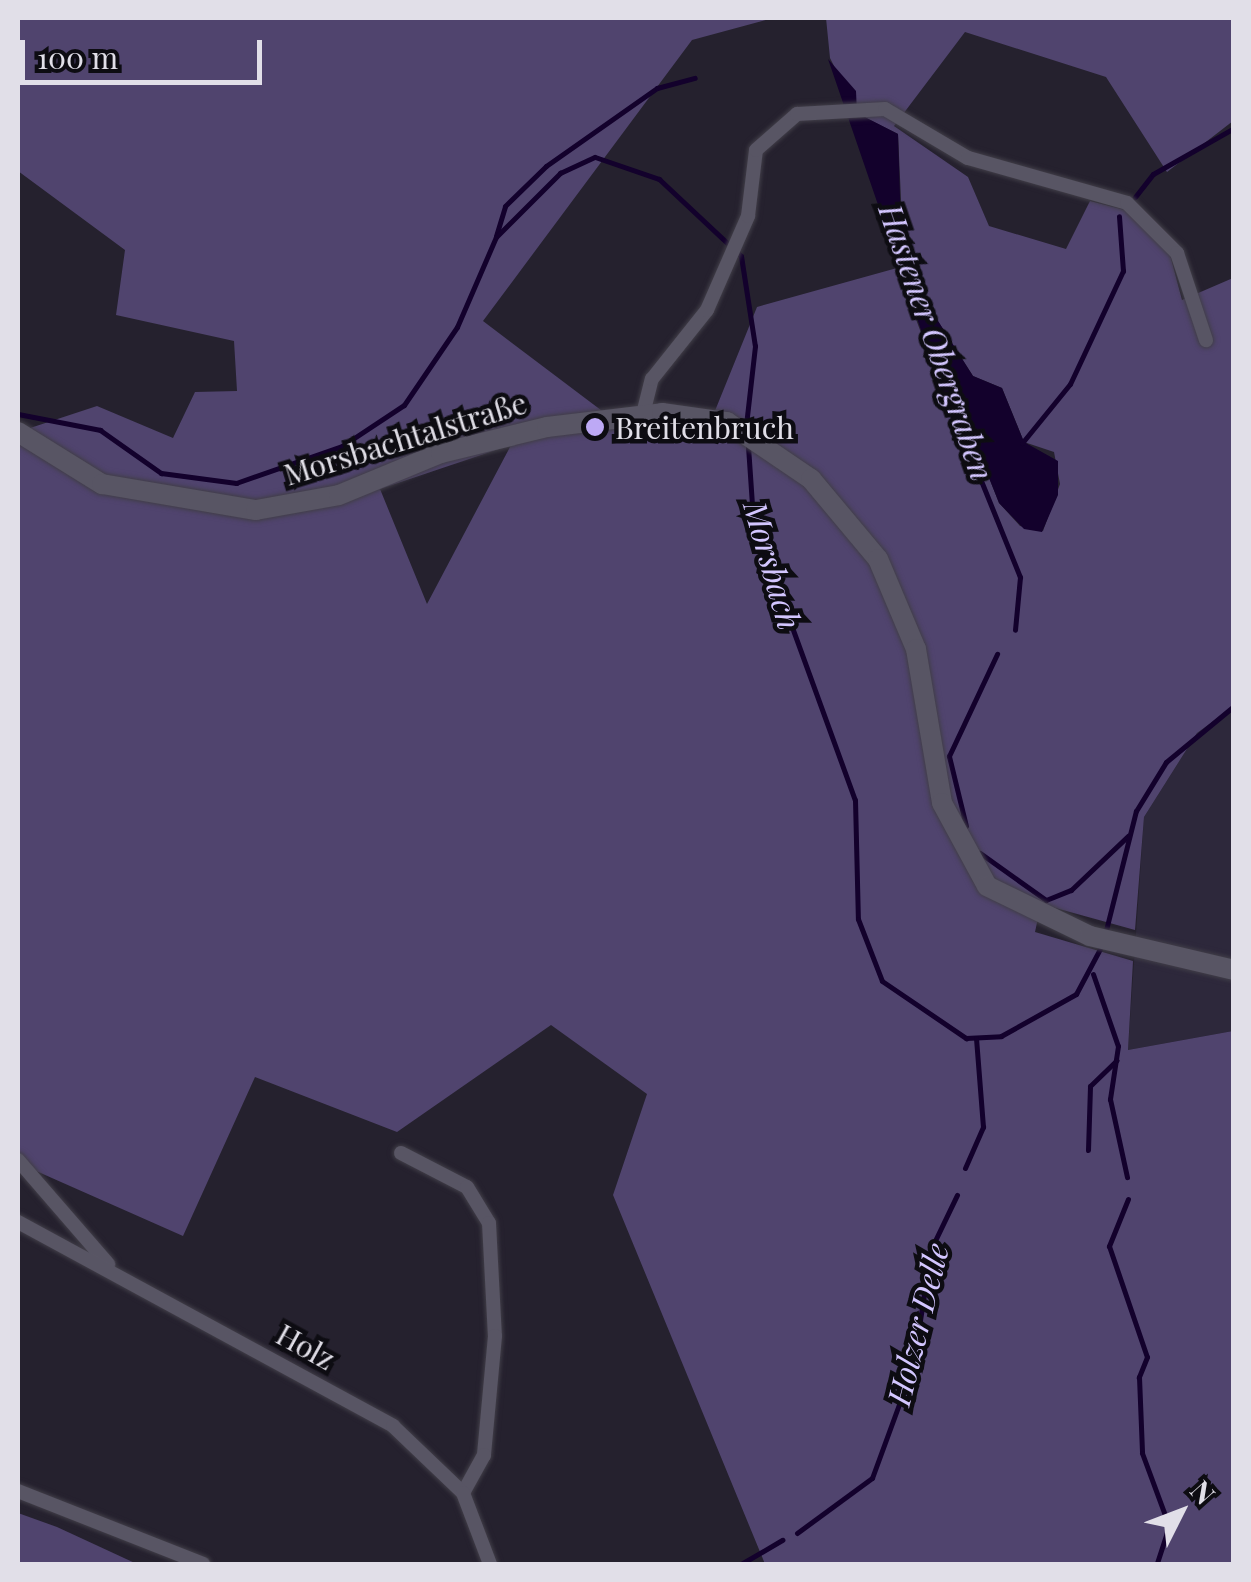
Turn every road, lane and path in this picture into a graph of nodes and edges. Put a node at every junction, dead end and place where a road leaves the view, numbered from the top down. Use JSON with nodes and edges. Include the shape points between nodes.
{"nodes":[{"id":1,"x":1206,"y":340,"type":"dead end"},
{"id":2,"x":644,"y":414,"type":"junction"},
{"id":3,"x":18,"y":432,"type":"edge"},
{"id":4,"x":1234,"y":970,"type":"edge"},
{"id":5,"x":401,"y":1152,"type":"dead end"},
{"id":6,"x":18,"y":1160,"type":"edge"},
{"id":7,"x":18,"y":1222,"type":"edge"},
{"id":8,"x":109,"y":1266,"type":"junction"},
{"id":9,"x":18,"y":1491,"type":"edge"},
{"id":10,"x":463,"y":1492,"type":"junction"},
{"id":11,"x":202,"y":1564,"type":"edge"},
{"id":12,"x":490,"y":1564,"type":"edge"}],
"edges":[{"from":1,"to":2,"type":"street","via":[[1177,253],[1127,203],[968,158],[900,114],[797,114],[769,130],[756,150],[738,238],[701,319],[652,379]]},
{"from":2,"to":3,"type":"main road","name":"Morsbachtalstraße","via":[[503,436],[339,495],[256,510],[102,484]]},
{"from":2,"to":4,"type":"main road","name":"Morsbachtalstraße","via":[[726,422],[758,438],[851,521],[900,600],[923,683],[933,772],[970,865],[1014,904],[1090,936]]},
{"from":5,"to":10,"type":"street","via":[[467,1187],[492,1236],[495,1336],[484,1455]]},
{"from":6,"to":8,"type":"street","name":"Holz"},
{"from":7,"to":8,"type":"street","name":"Holz"},
{"from":8,"to":10,"type":"street","name":"Holz","via":[[393,1426]]},
{"from":9,"to":11,"type":"street"},
{"from":10,"to":12,"type":"street","name":"Holz"}]}
